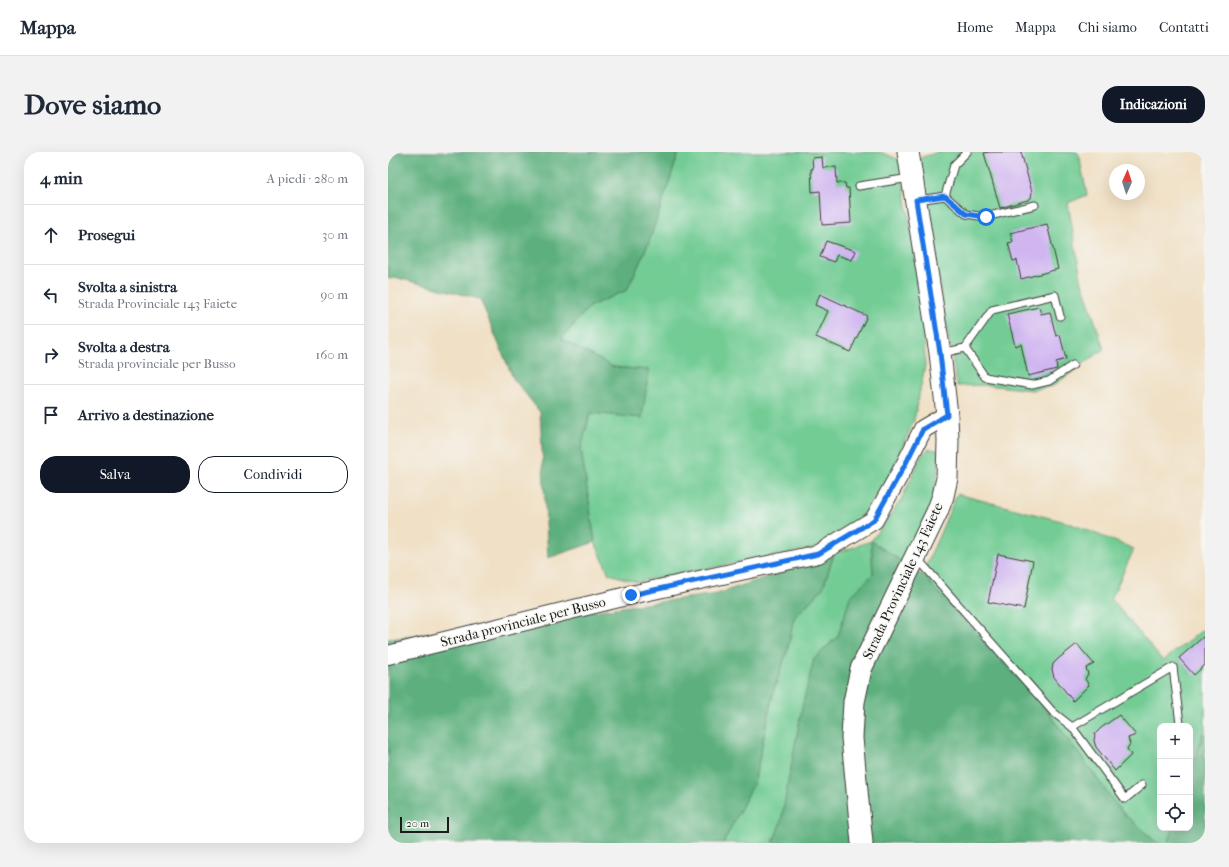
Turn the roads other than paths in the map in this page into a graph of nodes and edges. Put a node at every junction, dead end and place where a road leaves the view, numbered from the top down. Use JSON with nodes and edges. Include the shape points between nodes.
{"nodes":[{"id":1,"x":908,"y":152,"type":"edge"},
{"id":2,"x":967,"y":152,"type":"edge"},
{"id":3,"x":912,"y":178,"type":"junction"},
{"id":4,"x":860,"y":186,"type":"dead end"},
{"id":5,"x":945,"y":196,"type":"junction"},
{"id":6,"x":916,"y":200,"type":"junction"},
{"id":7,"x":1035,"y":205,"type":"dead end"},
{"id":8,"x":1060,"y":316,"type":"dead end"},
{"id":9,"x":966,"y":348,"type":"junction"},
{"id":10,"x":940,"y":353,"type":"junction"},
{"id":11,"x":1072,"y":365,"type":"dead end"},
{"id":12,"x":947,"y":415,"type":"junction"},
{"id":13,"x":915,"y":558,"type":"junction"},
{"id":14,"x":388,"y":655,"type":"edge"},
{"id":15,"x":1180,"y":723,"type":"edge"},
{"id":16,"x":1072,"y":727,"type":"junction"},
{"id":17,"x":1142,"y":786,"type":"dead end"},
{"id":18,"x":862,"y":843,"type":"edge"}],
"edges":[{"from":1,"to":3,"type":"main road","name":"Strada Provinciale 143 Faiete"},
{"from":2,"to":5,"type":"lane","via":[[954,165]]},
{"from":3,"to":4,"type":"lane"},
{"from":3,"to":6,"type":"main road","name":"Strada Provinciale 143 Faiete"},
{"from":5,"to":6,"type":"lane"},
{"from":5,"to":7,"type":"lane","via":[[966,214],[986,217]]},
{"from":6,"to":10,"type":"main road","name":"Strada Provinciale 143 Faiete"},
{"from":8,"to":9,"type":"lane","via":[[1055,295],[992,310]]},
{"from":9,"to":10,"type":"lane"},
{"from":9,"to":11,"type":"lane","via":[[984,377],[1032,385],[1049,381]]},
{"from":10,"to":12,"type":"main road","name":"Strada Provinciale 143 Faiete"},
{"from":12,"to":13,"type":"main road","name":"Strada Provinciale 143 Faiete","via":[[947,478],[943,496]]},
{"from":12,"to":14,"type":"street","name":"Strada provinciale per Busso","via":[[923,429],[874,520],[818,554],[631,595]]},
{"from":13,"to":16,"type":"lane","via":[[1053,712]]},
{"from":13,"to":18,"type":"main road","name":"Strada Provinciale 143 Faiete","via":[[861,669],[854,702],[852,738]]},
{"from":15,"to":16,"type":"lane","via":[[1173,668]]},
{"from":16,"to":17,"type":"lane","via":[[1125,799]]}]}
